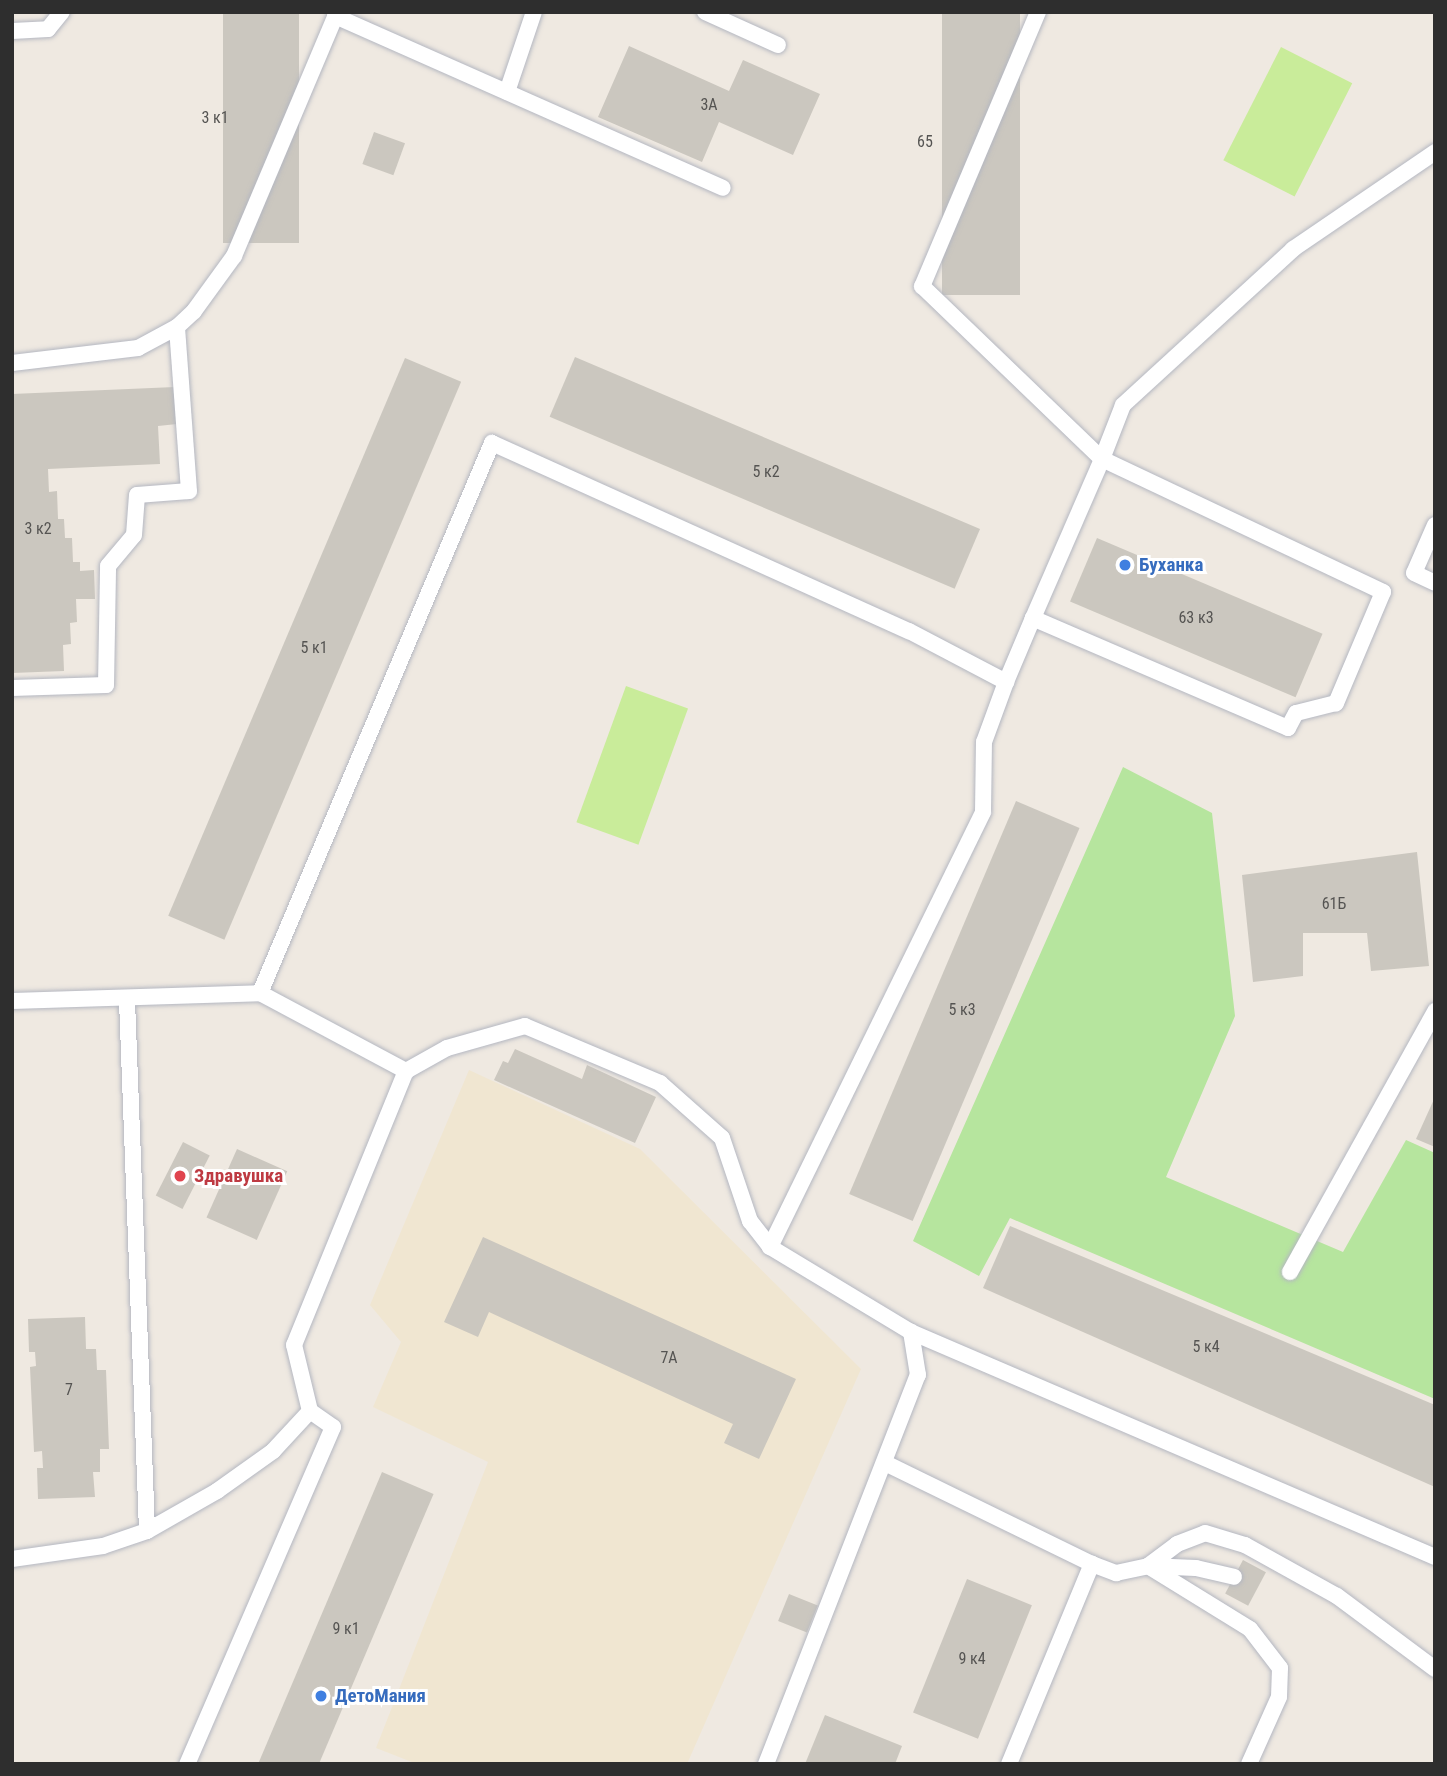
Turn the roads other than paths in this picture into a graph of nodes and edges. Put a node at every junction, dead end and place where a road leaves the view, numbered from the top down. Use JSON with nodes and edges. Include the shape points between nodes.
{"nodes":[{"id":1,"x":62,"y":12,"type":"edge"},
{"id":2,"x":534,"y":12,"type":"edge"},
{"id":3,"x":705,"y":12,"type":"edge"},
{"id":4,"x":1038,"y":12,"type":"edge"},
{"id":5,"x":336,"y":14,"type":"edge"},
{"id":6,"x":12,"y":31,"type":"edge"},
{"id":7,"x":778,"y":45,"type":"dead end"},
{"id":8,"x":507,"y":92,"type":"junction"},
{"id":9,"x":1435,"y":152,"type":"edge"},
{"id":10,"x":723,"y":188,"type":"dead end"},
{"id":11,"x":177,"y":327,"type":"junction"},
{"id":12,"x":12,"y":363,"type":"edge"},
{"id":13,"x":1102,"y":459,"type":"junction"},
{"id":14,"x":1435,"y":525,"type":"edge"},
{"id":15,"x":1435,"y":583,"type":"edge"},
{"id":16,"x":1033,"y":618,"type":"junction"},
{"id":17,"x":1006,"y":682,"type":"junction"},
{"id":18,"x":12,"y":688,"type":"edge"},
{"id":19,"x":260,"y":993,"type":"junction"},
{"id":20,"x":127,"y":1000,"type":"junction"},
{"id":21,"x":12,"y":1001,"type":"edge"},
{"id":22,"x":1435,"y":1011,"type":"edge"},
{"id":23,"x":406,"y":1071,"type":"junction"},
{"id":24,"x":770,"y":1247,"type":"junction"},
{"id":25,"x":1290,"y":1272,"type":"dead end"},
{"id":26,"x":911,"y":1332,"type":"junction"},
{"id":27,"x":310,"y":1410,"type":"junction"},
{"id":28,"x":886,"y":1463,"type":"junction"},
{"id":29,"x":147,"y":1531,"type":"junction"},
{"id":30,"x":1435,"y":1557,"type":"edge"},
{"id":31,"x":12,"y":1559,"type":"edge"},
{"id":32,"x":1092,"y":1564,"type":"junction"},
{"id":33,"x":1148,"y":1566,"type":"junction"},
{"id":34,"x":1234,"y":1577,"type":"dead end"},
{"id":35,"x":1435,"y":1669,"type":"edge"},
{"id":36,"x":187,"y":1764,"type":"edge"},
{"id":37,"x":766,"y":1764,"type":"edge"},
{"id":38,"x":1009,"y":1764,"type":"edge"},
{"id":39,"x":1249,"y":1764,"type":"edge"}],
"edges":[{"from":1,"to":6,"type":"lane","via":[[48,29]]},
{"from":2,"to":8,"type":"lane"},
{"from":3,"to":7,"type":"lane"},
{"from":4,"to":13,"type":"lane","via":[[922,286]]},
{"from":5,"to":8,"type":"lane"},
{"from":5,"to":11,"type":"lane","via":[[234,256]]},
{"from":8,"to":10,"type":"lane"},
{"from":9,"to":13,"type":"lane","via":[[1293,249],[1123,405]]},
{"from":11,"to":12,"type":"lane","via":[[138,348]]},
{"from":11,"to":18,"type":"lane","via":[[189,491],[136,495],[134,535],[108,566],[106,685]]},
{"from":13,"to":16,"type":"lane"},
{"from":13,"to":16,"type":"lane","via":[[1383,592],[1336,703],[1296,713],[1288,727]]},
{"from":14,"to":15,"type":"lane","via":[[1414,573]]},
{"from":16,"to":17,"type":"lane"},
{"from":17,"to":19,"type":"lane","via":[[909,631],[492,443]]},
{"from":17,"to":24,"type":"lane","via":[[984,742],[983,812]]},
{"from":19,"to":20,"type":"lane"},
{"from":19,"to":23,"type":"lane"},
{"from":20,"to":21,"type":"lane"},
{"from":20,"to":29,"type":"lane"},
{"from":22,"to":25,"type":"lane"},
{"from":23,"to":24,"type":"lane","via":[[447,1048],[525,1026],[660,1083],[722,1138],[750,1221]]},
{"from":23,"to":27,"type":"lane","via":[[294,1345]]},
{"from":24,"to":26,"type":"lane"},
{"from":26,"to":28,"type":"lane","via":[[918,1375]]},
{"from":26,"to":30,"type":"lane"},
{"from":27,"to":29,"type":"lane","via":[[273,1451]]},
{"from":27,"to":36,"type":"lane","via":[[333,1427]]},
{"from":28,"to":32,"type":"lane"},
{"from":28,"to":37,"type":"lane"},
{"from":29,"to":31,"type":"lane","via":[[103,1546]]},
{"from":32,"to":33,"type":"lane","via":[[1116,1573]]},
{"from":32,"to":38,"type":"lane"},
{"from":33,"to":34,"type":"lane","via":[[1196,1568]]},
{"from":33,"to":35,"type":"lane","via":[[1177,1544],[1205,1533],[1245,1545],[1337,1596]]},
{"from":33,"to":39,"type":"lane","via":[[1250,1629],[1280,1668],[1279,1697]]}]}
